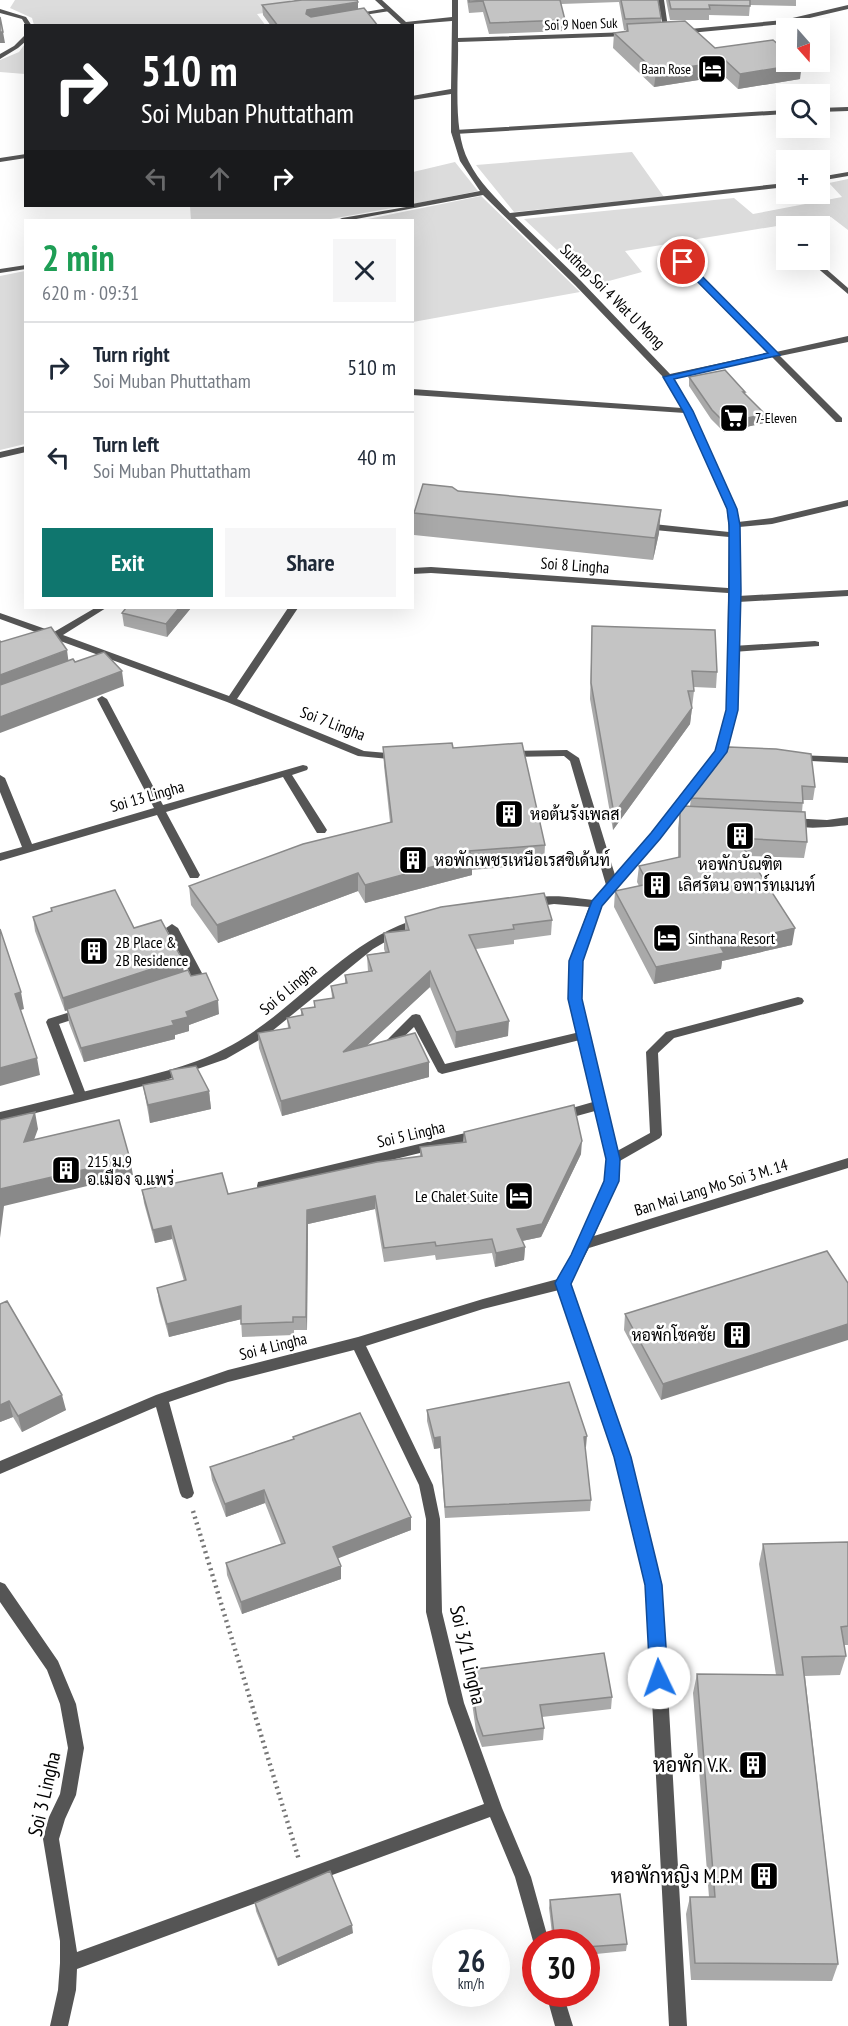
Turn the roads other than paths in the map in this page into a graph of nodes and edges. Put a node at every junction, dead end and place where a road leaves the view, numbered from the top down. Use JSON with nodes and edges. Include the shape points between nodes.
{"nodes":[{"id":1,"x":378,"y":0,"type":"edge"},
{"id":2,"x":455,"y":0,"type":"edge"},
{"id":3,"x":661,"y":0,"type":"edge"},
{"id":4,"x":848,"y":7,"type":"edge"},
{"id":5,"x":388,"y":10,"type":"junction"},
{"id":6,"x":0,"y":11,"type":"edge"},
{"id":7,"x":344,"y":16,"type":"edge"},
{"id":8,"x":454,"y":19,"type":"junction"},
{"id":9,"x":28,"y":24,"type":"edge"},
{"id":10,"x":655,"y":33,"type":"edge"},
{"id":11,"x":667,"y":33,"type":"junction"},
{"id":12,"x":632,"y":34,"type":"edge"},
{"id":13,"x":24,"y":38,"type":"edge"},
{"id":14,"x":456,"y":40,"type":"junction"},
{"id":15,"x":0,"y":57,"type":"edge"},
{"id":16,"x":454,"y":91,"type":"junction"},
{"id":17,"x":414,"y":98,"type":"edge"},
{"id":18,"x":848,"y":108,"type":"edge"},
{"id":19,"x":830,"y":109,"type":"edge"},
{"id":20,"x":776,"y":113,"type":"edge"},
{"id":21,"x":455,"y":132,"type":"junction"},
{"id":22,"x":24,"y":156,"type":"edge"},
{"id":23,"x":0,"y":160,"type":"edge"},
{"id":24,"x":848,"y":174,"type":"edge"},
{"id":25,"x":830,"y":178,"type":"edge"},
{"id":26,"x":776,"y":186,"type":"edge"},
{"id":27,"x":485,"y":192,"type":"junction"},
{"id":28,"x":414,"y":206,"type":"edge"},
{"id":29,"x":408,"y":207,"type":"edge"},
{"id":30,"x":509,"y":215,"type":"junction"},
{"id":31,"x":347,"y":219,"type":"edge"},
{"id":32,"x":683,"y":262,"type":"dead end"},
{"id":33,"x":24,"y":267,"type":"edge"},
{"id":34,"x":823,"y":270,"type":"edge"},
{"id":35,"x":0,"y":271,"type":"edge"},
{"id":36,"x":848,"y":292,"type":"edge"},
{"id":37,"x":848,"y":339,"type":"edge"},
{"id":38,"x":775,"y":355,"type":"junction"},
{"id":39,"x":668,"y":377,"type":"junction"},
{"id":40,"x":414,"y":392,"type":"edge"},
{"id":41,"x":688,"y":411,"type":"junction"},
{"id":42,"x":839,"y":420,"type":"dead end"},
{"id":43,"x":24,"y":449,"type":"edge"},
{"id":44,"x":0,"y":455,"type":"edge"},
{"id":45,"x":848,"y":503,"type":"edge"},
{"id":46,"x":631,"y":525,"type":"edge"},
{"id":47,"x":734,"y":530,"type":"junction"},
{"id":48,"x":414,"y":571,"type":"edge"},
{"id":49,"x":848,"y":593,"type":"edge"},
{"id":50,"x":735,"y":595,"type":"junction"},
{"id":51,"x":99,"y":609,"type":"edge"},
{"id":52,"x":292,"y":609,"type":"edge"},
{"id":53,"x":0,"y":616,"type":"edge"},
{"id":54,"x":44,"y":632,"type":"junction"},
{"id":55,"x":55,"y":636,"type":"junction"},
{"id":56,"x":30,"y":637,"type":"edge"},
{"id":57,"x":815,"y":644,"type":"dead end"},
{"id":58,"x":733,"y":649,"type":"junction"},
{"id":59,"x":110,"y":656,"type":"junction"},
{"id":60,"x":99,"y":660,"type":"edge"},
{"id":61,"x":102,"y":699,"type":"edge"},
{"id":62,"x":231,"y":700,"type":"junction"},
{"id":63,"x":498,"y":755,"type":"edge"},
{"id":64,"x":407,"y":757,"type":"edge"},
{"id":65,"x":791,"y":758,"type":"edge"},
{"id":66,"x":848,"y":760,"type":"edge"},
{"id":67,"x":303,"y":768,"type":"dead end"},
{"id":68,"x":286,"y":773,"type":"junction"},
{"id":69,"x":0,"y":778,"type":"edge"},
{"id":70,"x":160,"y":810,"type":"junction"},
{"id":71,"x":848,"y":821,"type":"edge"},
{"id":72,"x":782,"y":822,"type":"edge"},
{"id":73,"x":321,"y":830,"type":"dead end"},
{"id":74,"x":28,"y":849,"type":"junction"},
{"id":75,"x":0,"y":857,"type":"edge"},
{"id":76,"x":194,"y":875,"type":"dead end"},
{"id":77,"x":612,"y":886,"type":"junction"},
{"id":78,"x":596,"y":904,"type":"junction"},
{"id":79,"x":520,"y":905,"type":"edge"},
{"id":80,"x":429,"y":919,"type":"edge"},
{"id":81,"x":172,"y":928,"type":"dead end"},
{"id":82,"x":175,"y":982,"type":"edge"},
{"id":83,"x":798,"y":1001,"type":"dead end"},
{"id":84,"x":97,"y":1008,"type":"edge"},
{"id":85,"x":584,"y":1035,"type":"junction"},
{"id":86,"x":384,"y":1049,"type":"edge"},
{"id":87,"x":81,"y":1097,"type":"junction"},
{"id":88,"x":600,"y":1106,"type":"junction"},
{"id":89,"x":0,"y":1117,"type":"edge"},
{"id":90,"x":554,"y":1117,"type":"edge"},
{"id":91,"x":496,"y":1131,"type":"edge"},
{"id":92,"x":613,"y":1159,"type":"junction"},
{"id":93,"x":848,"y":1163,"type":"edge"},
{"id":94,"x":263,"y":1186,"type":"edge"},
{"id":95,"x":584,"y":1244,"type":"junction"},
{"id":96,"x":563,"y":1283,"type":"junction"},
{"id":97,"x":358,"y":1343,"type":"junction"},
{"id":98,"x":161,"y":1399,"type":"junction"},
{"id":99,"x":0,"y":1468,"type":"edge"},
{"id":100,"x":187,"y":1493,"type":"road end"},
{"id":101,"x":0,"y":1589,"type":"edge"},
{"id":102,"x":494,"y":1808,"type":"junction"},
{"id":103,"x":537,"y":1929,"type":"edge"},
{"id":104,"x":69,"y":1963,"type":"junction"},
{"id":105,"x":559,"y":2007,"type":"edge"},
{"id":106,"x":59,"y":2026,"type":"edge"},
{"id":107,"x":564,"y":2026,"type":"edge"},
{"id":108,"x":678,"y":2026,"type":"edge"}],
"edges":[{"from":1,"to":5,"type":"street"},
{"from":2,"to":8,"type":"street","name":"Suthep Soi 4 Wat U Mong"},
{"from":3,"to":11,"type":"street"},
{"from":4,"to":11,"type":"street","via":[[783,22]]},
{"from":5,"to":7,"type":"street"},
{"from":5,"to":8,"type":"street","via":[[404,24]]},
{"from":6,"to":9,"type":"street","via":[[24,18]]},
{"from":8,"to":14,"type":"street","name":"Suthep Soi 4 Wat U Mong"},
{"from":10,"to":11,"type":"street"},
{"from":12,"to":14,"type":"street","name":"Soi 9 Noen Suk"},
{"from":13,"to":15,"type":"street"},
{"from":14,"to":16,"type":"street","name":"Suthep Soi 4 Wat U Mong"},
{"from":16,"to":17,"type":"street"},
{"from":16,"to":21,"type":"street","name":"Suthep Soi 4 Wat U Mong"},
{"from":18,"to":19,"type":"street"},
{"from":20,"to":21,"type":"street"},
{"from":21,"to":27,"type":"street","name":"Suthep Soi 4 Wat U Mong","via":[[464,161]]},
{"from":22,"to":23,"type":"street"},
{"from":24,"to":25,"type":"street"},
{"from":26,"to":30,"type":"street"},
{"from":27,"to":28,"type":"street"},
{"from":27,"to":30,"type":"street","name":"Suthep Soi 4 Wat U Mong"},
{"from":29,"to":31,"type":"street"},
{"from":30,"to":39,"type":"street","name":"Suthep Soi 4 Wat U Mong"},
{"from":32,"to":38,"type":"street"},
{"from":33,"to":35,"type":"street"},
{"from":34,"to":36,"type":"street"},
{"from":37,"to":38,"type":"street"},
{"from":38,"to":39,"type":"street"},
{"from":38,"to":42,"type":"street"},
{"from":39,"to":41,"type":"street","name":"Suthep Soi 4 Wat U Mong"},
{"from":40,"to":41,"type":"street"},
{"from":41,"to":47,"type":"street","name":"Suthep Soi 4 Wat U Mong","via":[[732,509]]},
{"from":43,"to":44,"type":"street"},
{"from":45,"to":47,"type":"street"},
{"from":46,"to":47,"type":"street"},
{"from":47,"to":50,"type":"street","name":"Suthep Soi 4 Wat U Mong"},
{"from":48,"to":50,"type":"street","name":"Soi 8 Lingha"},
{"from":49,"to":50,"type":"street","name":"Soi 8 Lingha"},
{"from":50,"to":58,"type":"street","name":"Suthep Soi 4 Wat U Mong"},
{"from":51,"to":55,"type":"street"},
{"from":52,"to":62,"type":"street"},
{"from":53,"to":54,"type":"street","name":"Soi 7 Lingha"},
{"from":54,"to":55,"type":"street","name":"Soi 7 Lingha"},
{"from":54,"to":56,"type":"street"},
{"from":55,"to":59,"type":"street","name":"Soi 7 Lingha"},
{"from":57,"to":58,"type":"street"},
{"from":58,"to":77,"type":"street","name":"Suthep Soi 4 Wat U Mong","via":[[727,752],[676,817]]},
{"from":59,"to":60,"type":"street"},
{"from":59,"to":62,"type":"street","name":"Soi 7 Lingha"},
{"from":61,"to":70,"type":"street"},
{"from":62,"to":64,"type":"street","name":"Soi 7 Lingha","via":[[362,754]]},
{"from":63,"to":77,"type":"street","via":[[567,753],[575,760]]},
{"from":65,"to":66,"type":"street"},
{"from":67,"to":68,"type":"street","name":"Soi 13 Lingha"},
{"from":68,"to":70,"type":"street","name":"Soi 13 Lingha"},
{"from":68,"to":73,"type":"street"},
{"from":69,"to":74,"type":"street"},
{"from":70,"to":74,"type":"street","name":"Soi 13 Lingha"},
{"from":70,"to":76,"type":"street"},
{"from":71,"to":72,"type":"street"},
{"from":74,"to":75,"type":"street","name":"Soi 13 Lingha"},
{"from":77,"to":78,"type":"street","name":"Suthep Soi 4 Wat U Mong"},
{"from":78,"to":79,"type":"street","via":[[554,900]]},
{"from":78,"to":85,"type":"street","name":"Suthep Soi 4 Wat U Mong","via":[[576,961],[575,999]]},
{"from":80,"to":87,"type":"street","name":"Soi 6 Lingha","via":[[398,928],[364,947],[276,1023],[238,1047],[194,1069]]},
{"from":81,"to":82,"type":"street","via":[[197,975]]},
{"from":83,"to":92,"type":"street","via":[[670,1035],[652,1052],[656,1135]]},
{"from":84,"to":87,"type":"street","via":[[52,1022]]},
{"from":85,"to":86,"type":"street","via":[[442,1069],[416,1018]]},
{"from":85,"to":88,"type":"street","name":"Suthep Soi 4 Wat U Mong"},
{"from":87,"to":89,"type":"street","name":"Soi 6 Lingha"},
{"from":88,"to":90,"type":"street"},
{"from":88,"to":92,"type":"street","name":"Suthep Soi 4 Wat U Mong"},
{"from":91,"to":94,"type":"street","name":"Soi 5 Lingha"},
{"from":92,"to":95,"type":"street","name":"Suthep Soi 4 Wat U Mong","via":[[612,1181]]},
{"from":93,"to":95,"type":"street","name":"Ban Mai Lang Mo Soi 3 M. 14"},
{"from":95,"to":96,"type":"street","name":"Suthep Soi 4 Wat U Mong"},
{"from":96,"to":97,"type":"street","name":"Soi 4 Lingha"},
{"from":96,"to":108,"type":"street","via":[[622,1457],[654,1585]]},
{"from":97,"to":98,"type":"street","name":"Soi 4 Lingha","via":[[228,1376]]},
{"from":97,"to":102,"type":"street","name":"Soi 3/1 Lingha","via":[[426,1485],[433,1519],[434,1612],[456,1703]]},
{"from":98,"to":99,"type":"street","name":"Soi 4 Lingha"},
{"from":98,"to":100,"type":"street"},
{"from":101,"to":104,"type":"street","name":"Soi 3 Lingha","via":[[53,1666],[68,1704],[76,1748],[68,1795],[51,1839]]},
{"from":102,"to":103,"type":"street","name":"Soi 3/1 Lingha","via":[[523,1877]]},
{"from":102,"to":104,"type":"street"},
{"from":104,"to":106,"type":"street","name":"Soi 3 Lingha","via":[[68,1990]]},
{"from":105,"to":107,"type":"street"}]}
